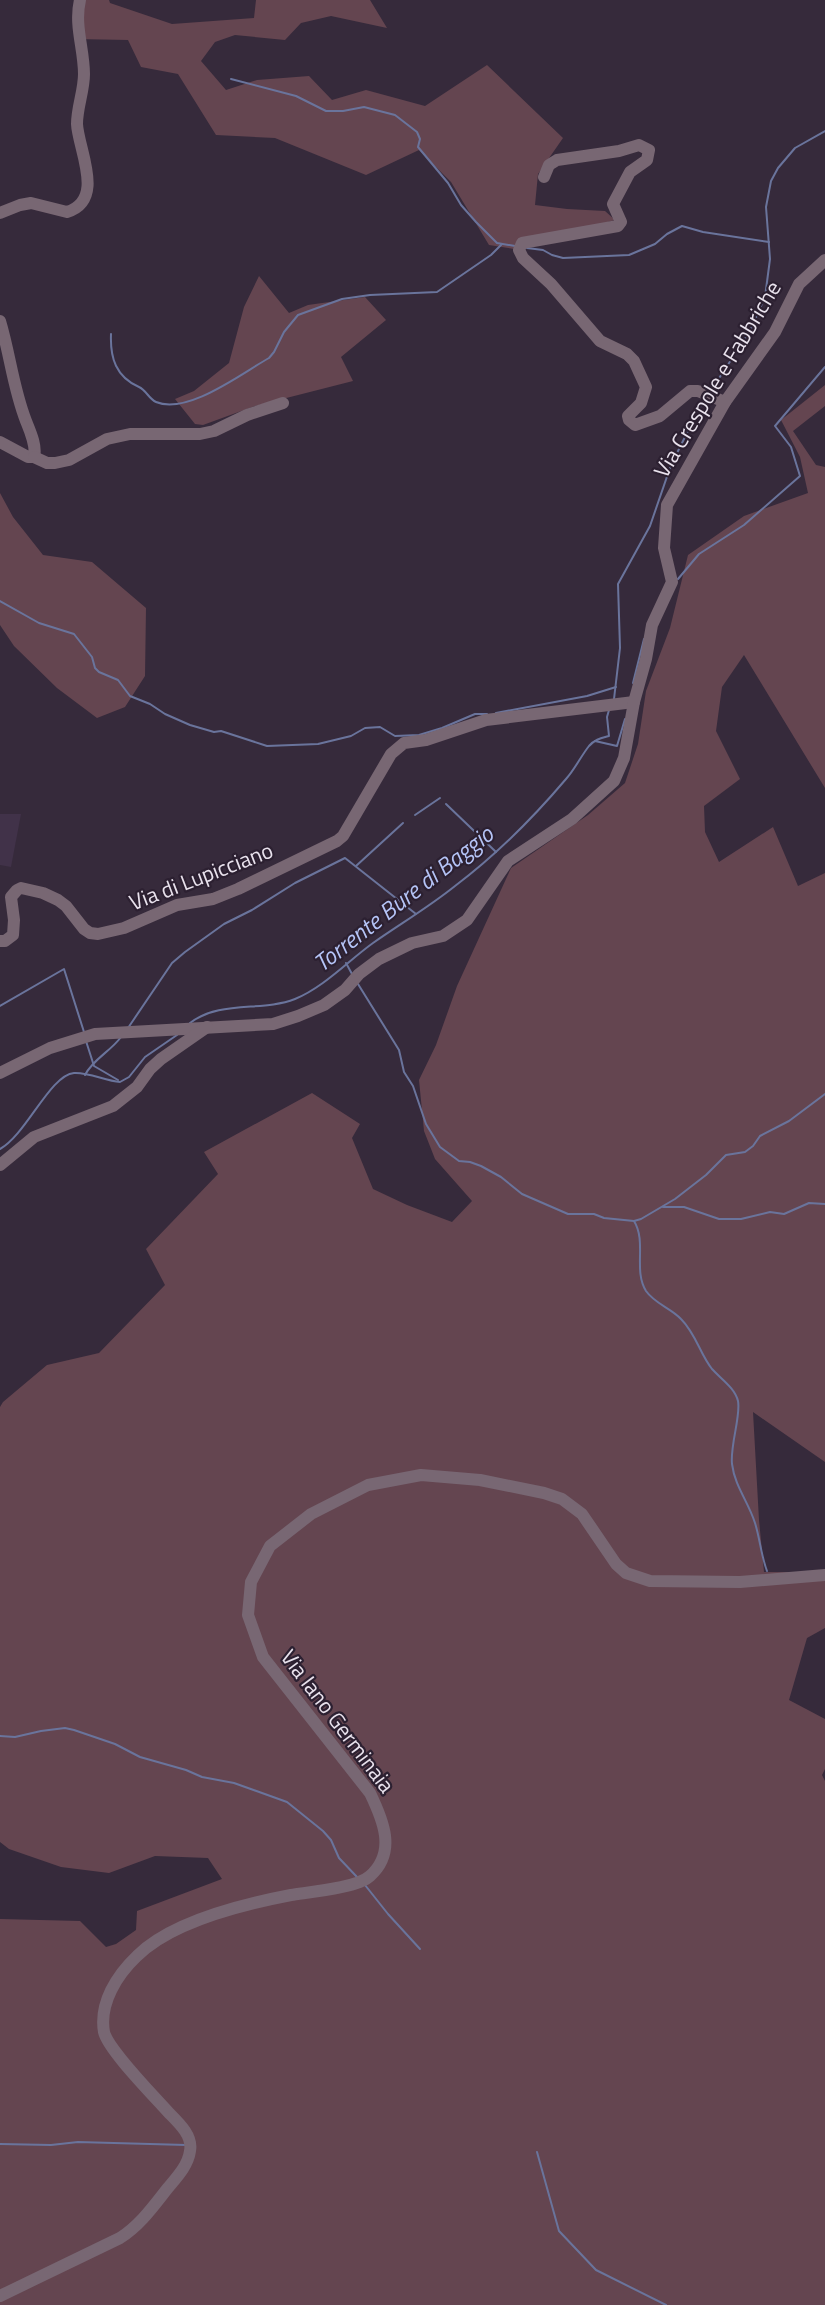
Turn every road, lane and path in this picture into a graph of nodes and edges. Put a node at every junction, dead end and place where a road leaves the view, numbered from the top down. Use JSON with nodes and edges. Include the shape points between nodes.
{"nodes":[{"id":1,"x":80,"y":0,"type":"edge"},
{"id":2,"x":544,"y":177,"type":"dead end"},
{"id":3,"x":0,"y":213,"type":"edge"},
{"id":4,"x":825,"y":260,"type":"edge"},
{"id":5,"x":0,"y":321,"type":"edge"},
{"id":6,"x":722,"y":401,"type":"junction"},
{"id":7,"x":283,"y":403,"type":"dead end"},
{"id":8,"x":0,"y":442,"type":"edge"},
{"id":9,"x":33,"y":457,"type":"junction"},
{"id":10,"x":629,"y":702,"type":"junction"},
{"id":11,"x":0,"y":941,"type":"edge"},
{"id":12,"x":201,"y":1027,"type":"junction"},
{"id":13,"x":0,"y":1073,"type":"edge"},
{"id":14,"x":0,"y":1165,"type":"edge"},
{"id":15,"x":825,"y":1575,"type":"edge"},
{"id":16,"x":0,"y":2296,"type":"edge"}],
"edges":[{"from":1,"to":3,"type":"street","via":[[84,71],[77,124],[88,174],[84,198],[67,212],[31,203]]},
{"from":2,"to":6,"type":"street","via":[[549,165],[557,160],[639,146],[648,150],[647,160],[630,172],[613,204],[621,222],[618,226],[522,243],[519,250],[600,341],[634,361],[646,387],[641,403],[628,416],[635,425],[652,420],[693,390]]},
{"from":4,"to":6,"type":"street","name":"Via Crespole e Fabbriche","via":[[799,284],[770,340]]},
{"from":5,"to":9,"type":"street","via":[[18,402],[35,448]]},
{"from":6,"to":10,"type":"street","name":"Via Crespole e Fabbriche","via":[[667,505],[664,548],[672,582],[652,625],[646,659]]},
{"from":7,"to":9,"type":"street","via":[[200,434],[130,434],[106,439],[69,460],[47,463]]},
{"from":8,"to":9,"type":"street"},
{"from":10,"to":11,"type":"street","name":"Via di Lupicciano","via":[[486,720],[426,741],[404,743],[391,754],[337,841],[238,889],[213,899],[177,905],[124,928],[90,933],[52,896],[27,888],[17,890],[11,897],[13,934]]},
{"from":10,"to":12,"type":"street","name":"Via Crespole e Fabbriche","via":[[624,758],[614,781],[572,819],[508,861],[467,920],[443,936],[412,942],[379,959],[324,1005],[298,1016],[273,1024]]},
{"from":12,"to":13,"type":"street","name":"Via Crespole e Fabbriche","via":[[77,1038]]},
{"from":12,"to":14,"type":"street","via":[[113,1106],[34,1137]]},
{"from":15,"to":16,"type":"street","name":"Via Iano Germinaia","via":[[740,1582],[650,1581],[621,1569],[582,1514],[562,1499],[480,1480],[421,1475],[368,1485],[311,1514],[270,1546],[251,1582],[248,1615],[263,1657],[370,1793],[387,1838],[379,1864],[369,1878],[342,1887],[205,1917],[171,1931],[132,1961],[110,1991],[103,2017],[104,2034],[185,2129],[191,2149],[185,2166],[135,2228]]}]}
